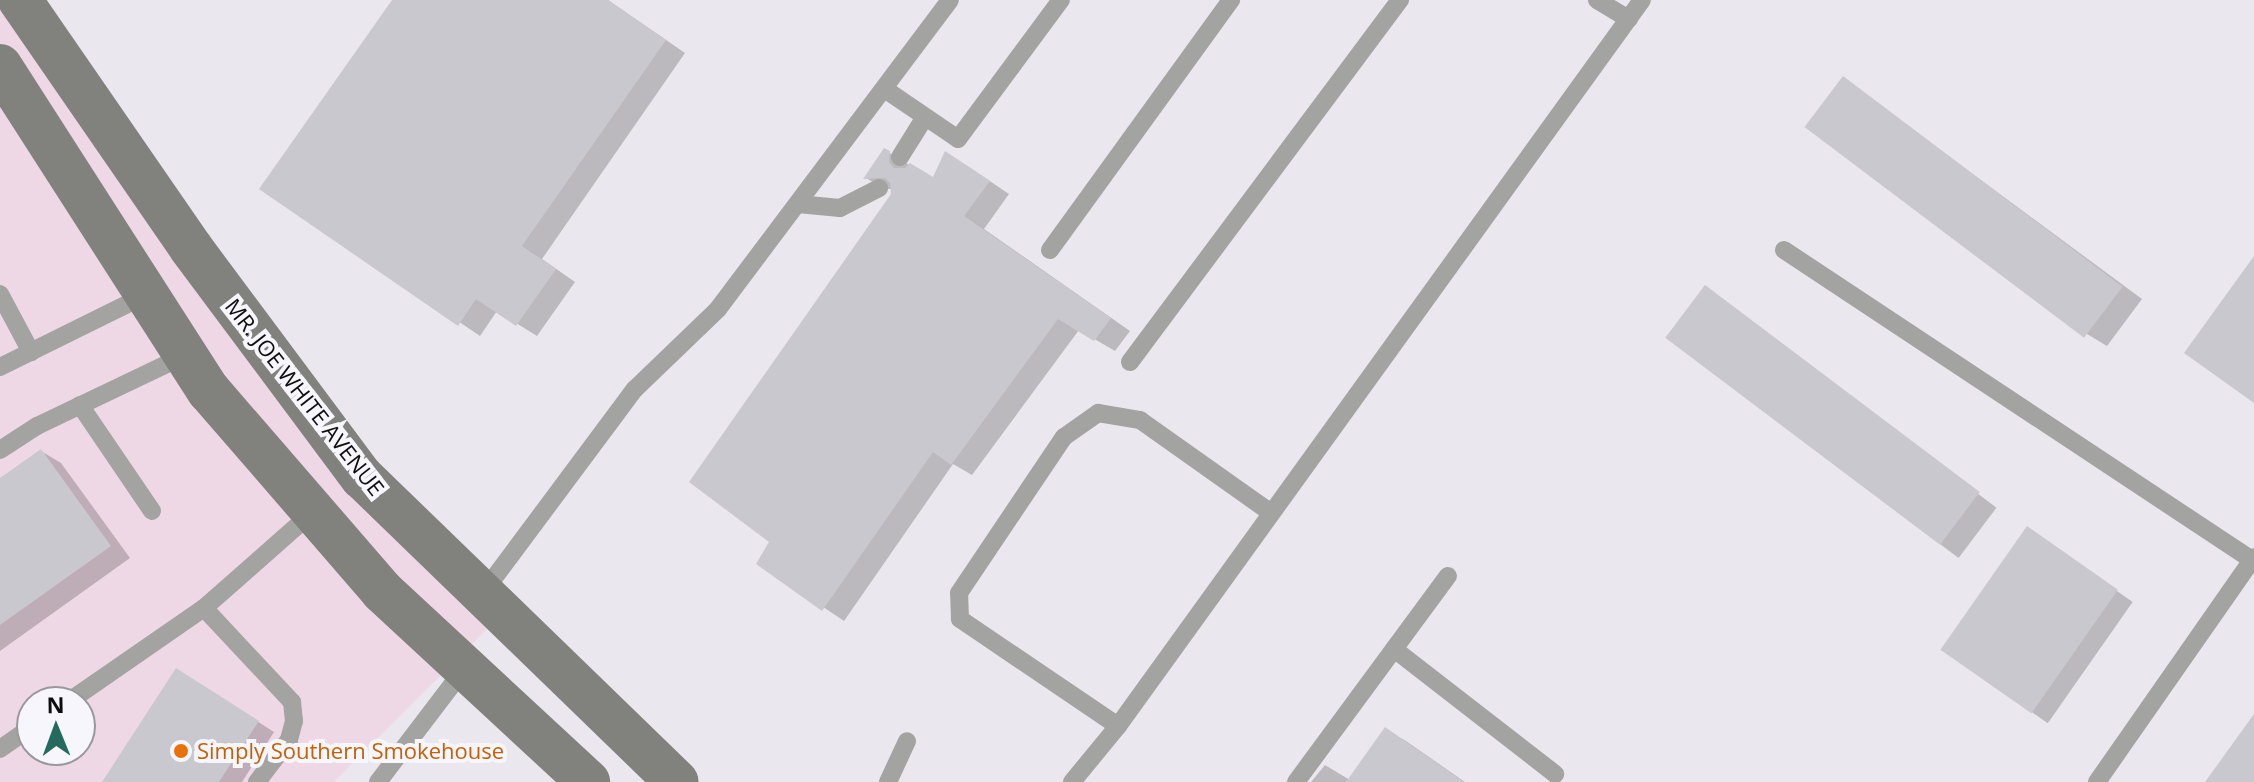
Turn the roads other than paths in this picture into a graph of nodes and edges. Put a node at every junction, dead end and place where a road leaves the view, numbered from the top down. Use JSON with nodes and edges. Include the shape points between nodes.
{"nodes":[{"id":1,"x":20,"y":0,"type":"edge"},
{"id":2,"x":950,"y":0,"type":"edge"},
{"id":3,"x":1061,"y":0,"type":"edge"},
{"id":4,"x":1231,"y":0,"type":"edge"},
{"id":5,"x":1400,"y":0,"type":"edge"},
{"id":6,"x":1597,"y":0,"type":"edge"},
{"id":7,"x":1642,"y":0,"type":"edge"},
{"id":8,"x":1629,"y":19,"type":"junction"},
{"id":9,"x":1,"y":70,"type":"edge"},
{"id":10,"x":886,"y":90,"type":"junction"},
{"id":11,"x":925,"y":117,"type":"junction"},
{"id":12,"x":900,"y":157,"type":"dead end"},
{"id":13,"x":879,"y":188,"type":"dead end"},
{"id":14,"x":798,"y":204,"type":"junction"},
{"id":15,"x":1050,"y":250,"type":"dead end"},
{"id":16,"x":1784,"y":250,"type":"dead end"},
{"id":17,"x":0,"y":294,"type":"edge"},
{"id":18,"x":148,"y":294,"type":"junction"},
{"id":19,"x":31,"y":352,"type":"junction"},
{"id":20,"x":186,"y":355,"type":"junction"},
{"id":21,"x":1130,"y":362,"type":"dead end"},
{"id":22,"x":0,"y":367,"type":"edge"},
{"id":23,"x":80,"y":405,"type":"junction"},
{"id":24,"x":0,"y":450,"type":"edge"},
{"id":25,"x":152,"y":511,"type":"dead end"},
{"id":26,"x":313,"y":512,"type":"junction"},
{"id":27,"x":1270,"y":512,"type":"junction"},
{"id":28,"x":2253,"y":559,"type":"edge"},
{"id":29,"x":1448,"y":576,"type":"dead end"},
{"id":30,"x":482,"y":594,"type":"junction"},
{"id":31,"x":204,"y":608,"type":"junction"},
{"id":32,"x":1394,"y":649,"type":"junction"},
{"id":33,"x":465,"y":668,"type":"junction"},
{"id":34,"x":91,"y":686,"type":"edge"},
{"id":35,"x":1118,"y":726,"type":"junction"},
{"id":36,"x":907,"y":741,"type":"dead end"},
{"id":37,"x":1555,"y":774,"type":"dead end"},
{"id":38,"x":257,"y":782,"type":"edge"},
{"id":39,"x":378,"y":782,"type":"edge"},
{"id":40,"x":588,"y":782,"type":"edge"},
{"id":41,"x":677,"y":782,"type":"edge"},
{"id":42,"x":888,"y":782,"type":"edge"},
{"id":43,"x":1072,"y":782,"type":"edge"},
{"id":44,"x":1296,"y":782,"type":"edge"},
{"id":45,"x":2097,"y":782,"type":"edge"}],
"edges":[{"from":1,"to":30,"type":"main road","name":"MR. JOE WHITE AVENUE","via":[[191,248],[362,477]]},
{"from":2,"to":10,"type":"lane"},
{"from":3,"to":11,"type":"lane","via":[[958,139]]},
{"from":4,"to":15,"type":"lane"},
{"from":5,"to":21,"type":"lane"},
{"from":6,"to":8,"type":"lane"},
{"from":7,"to":8,"type":"lane"},
{"from":8,"to":27,"type":"lane"},
{"from":9,"to":18,"type":"main road"},
{"from":10,"to":11,"type":"lane"},
{"from":10,"to":14,"type":"lane"},
{"from":11,"to":12,"type":"lane"},
{"from":13,"to":14,"type":"lane","via":[[840,208]]},
{"from":14,"to":30,"type":"lane","via":[[718,309],[635,389]]},
{"from":16,"to":28,"type":"lane"},
{"from":17,"to":19,"type":"lane"},
{"from":18,"to":19,"type":"lane"},
{"from":18,"to":20,"type":"main road"},
{"from":19,"to":22,"type":"lane"},
{"from":20,"to":23,"type":"lane"},
{"from":20,"to":26,"type":"main road","via":[[209,391]]},
{"from":23,"to":24,"type":"lane"},
{"from":23,"to":25,"type":"lane"},
{"from":26,"to":31,"type":"lane"},
{"from":26,"to":33,"type":"main road","via":[[382,591]]},
{"from":27,"to":35,"type":"lane"},
{"from":27,"to":35,"type":"lane","via":[[1140,420],[1098,413],[1064,437],[959,593],[960,619]]},
{"from":28,"to":45,"type":"lane"},
{"from":29,"to":32,"type":"lane"},
{"from":30,"to":41,"type":"main road","name":"MR. JOE WHITE AVENUE"},
{"from":31,"to":34,"type":"lane"},
{"from":31,"to":38,"type":"lane","via":[[292,702],[289,740]]},
{"from":32,"to":37,"type":"lane"},
{"from":32,"to":44,"type":"lane"},
{"from":33,"to":39,"type":"lane"},
{"from":33,"to":40,"type":"main road"},
{"from":35,"to":43,"type":"lane"},
{"from":36,"to":42,"type":"lane"}]}
